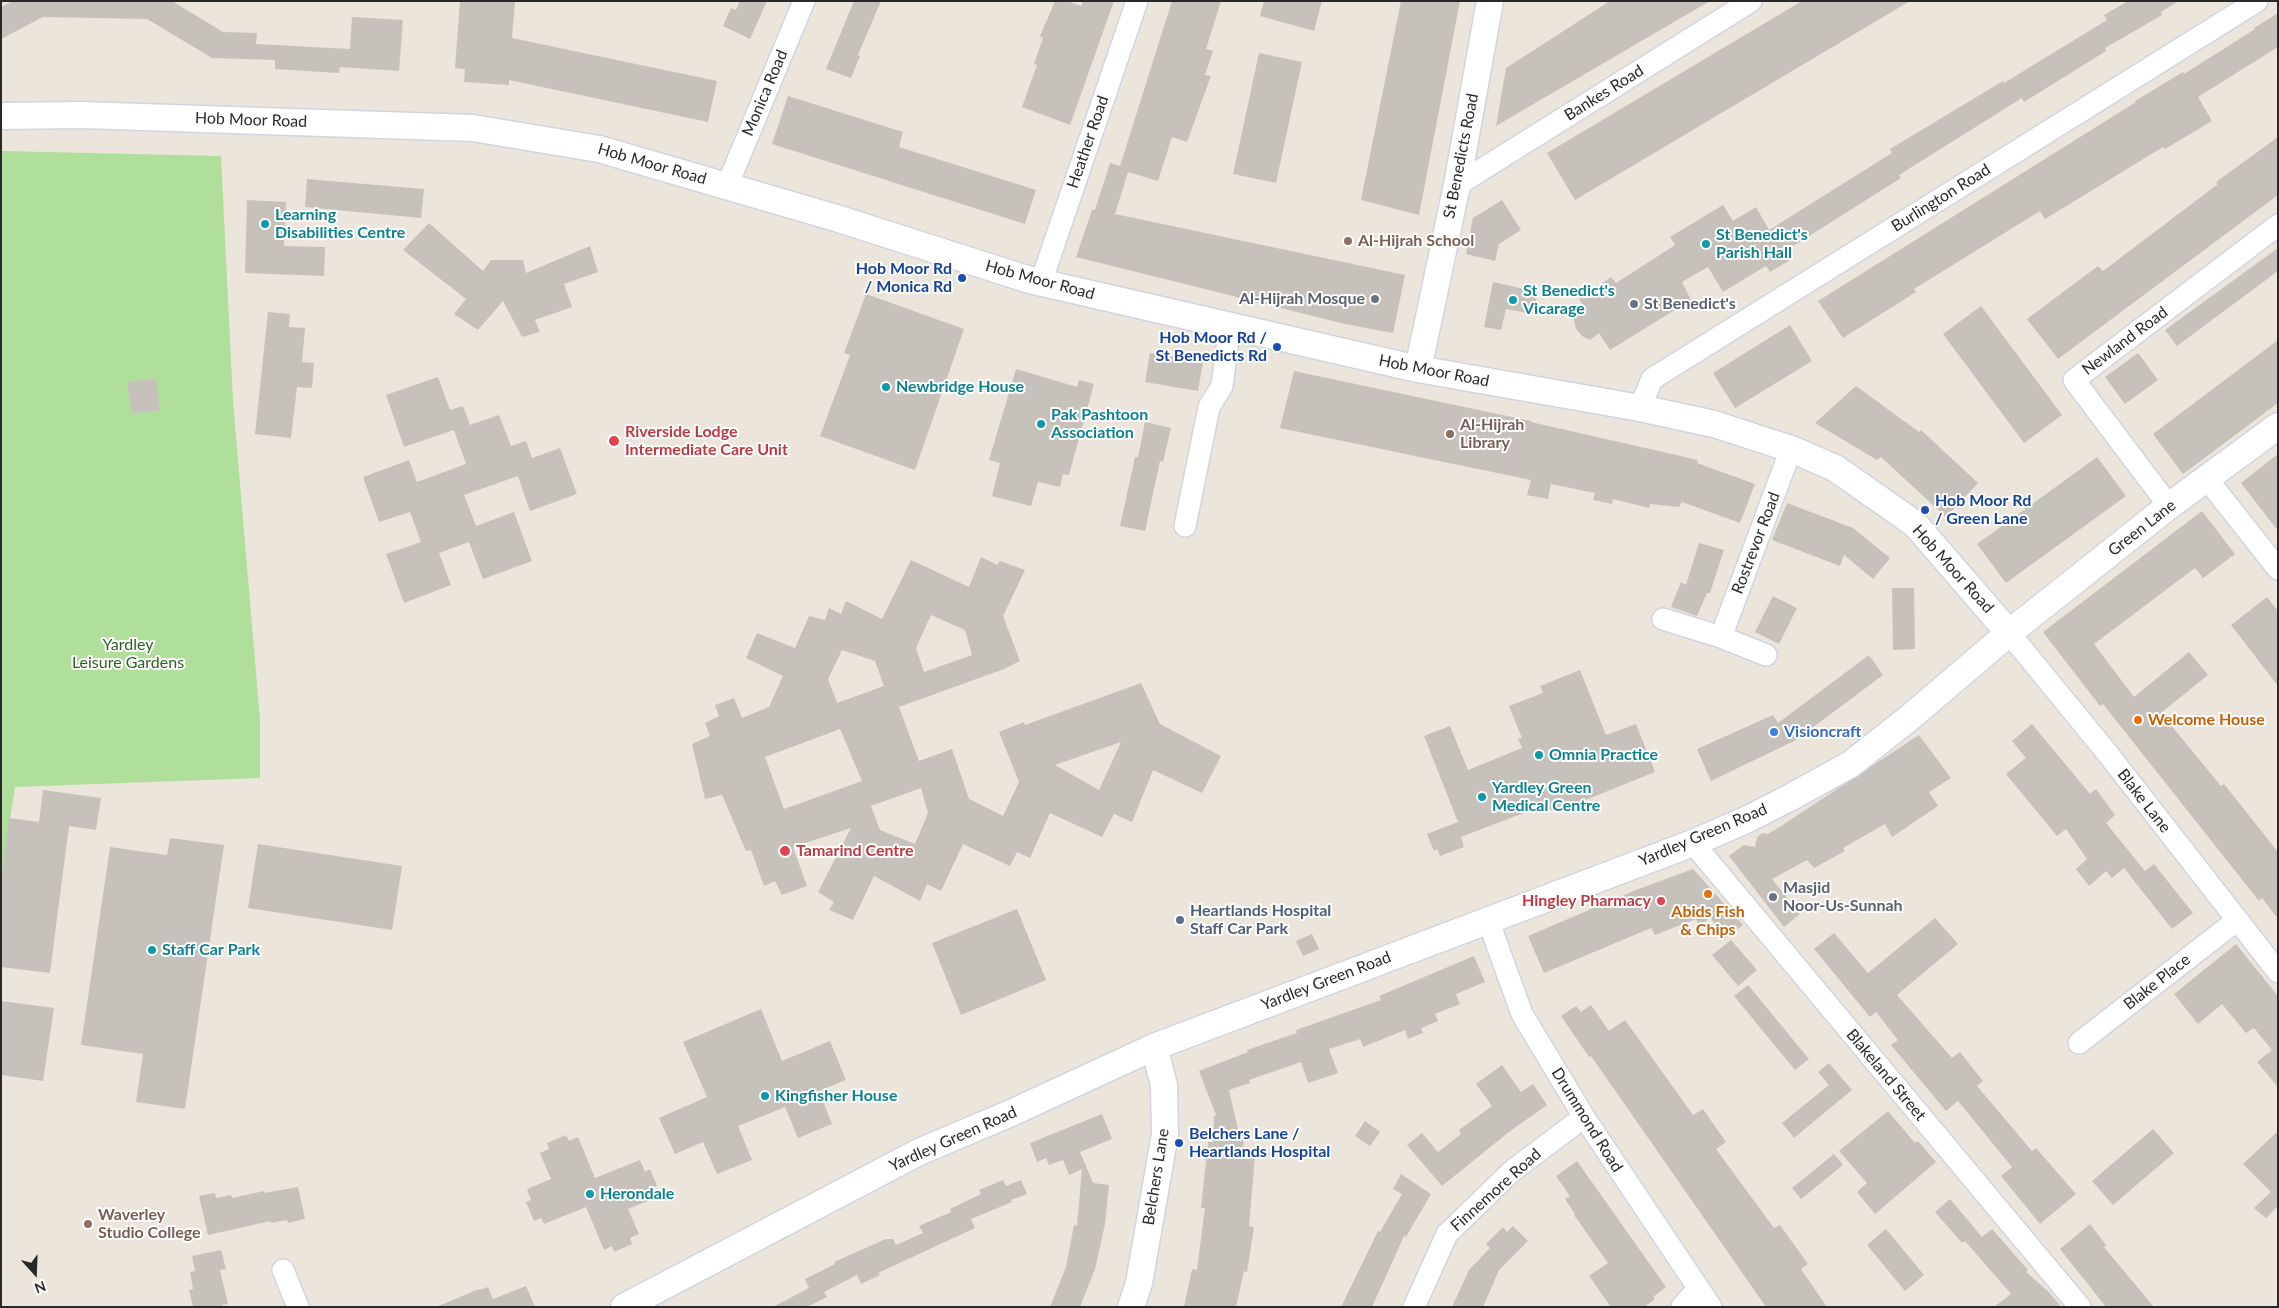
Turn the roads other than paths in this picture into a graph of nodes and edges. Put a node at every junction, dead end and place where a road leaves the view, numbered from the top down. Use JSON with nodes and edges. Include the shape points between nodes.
{"nodes":[{"id":1,"x":804,"y":1,"type":"edge"},
{"id":2,"x":1137,"y":1,"type":"edge"},
{"id":3,"x":1490,"y":1,"type":"edge"},
{"id":4,"x":1751,"y":1,"type":"edge"},
{"id":5,"x":2257,"y":1,"type":"edge"},
{"id":6,"x":1,"y":116,"type":"edge"},
{"id":7,"x":1457,"y":185,"type":"junction"},
{"id":8,"x":727,"y":186,"type":"junction"},
{"id":9,"x":2278,"y":225,"type":"edge"},
{"id":10,"x":1041,"y":282,"type":"junction"},
{"id":11,"x":1230,"y":326,"type":"junction"},
{"id":12,"x":1418,"y":369,"type":"junction"},
{"id":13,"x":1640,"y":408,"type":"junction"},
{"id":14,"x":2278,"y":426,"type":"edge"},
{"id":15,"x":1791,"y":449,"type":"junction"},
{"id":16,"x":2207,"y":479,"type":"junction"},
{"id":17,"x":2169,"y":506,"type":"junction"},
{"id":18,"x":1185,"y":526,"type":"dead end"},
{"id":19,"x":2278,"y":569,"type":"edge"},
{"id":20,"x":1663,"y":619,"type":"dead end"},
{"id":21,"x":2009,"y":633,"type":"junction"},
{"id":22,"x":1720,"y":637,"type":"junction"},
{"id":23,"x":1766,"y":655,"type":"dead end"},
{"id":24,"x":1693,"y":843,"type":"junction"},
{"id":25,"x":1488,"y":920,"type":"junction"},
{"id":26,"x":2236,"y":920,"type":"junction"},
{"id":27,"x":2278,"y":972,"type":"edge"},
{"id":28,"x":2079,"y":1043,"type":"dead end"},
{"id":29,"x":1154,"y":1047,"type":"junction"},
{"id":30,"x":1584,"y":1117,"type":"junction"},
{"id":31,"x":283,"y":1270,"type":"dead end"},
{"id":32,"x":1698,"y":1288,"type":"junction"},
{"id":33,"x":298,"y":1307,"type":"edge"},
{"id":34,"x":624,"y":1307,"type":"edge"},
{"id":35,"x":1131,"y":1307,"type":"edge"},
{"id":36,"x":1414,"y":1307,"type":"edge"},
{"id":37,"x":1682,"y":1307,"type":"edge"},
{"id":38,"x":1711,"y":1307,"type":"edge"},
{"id":39,"x":2080,"y":1307,"type":"edge"}],
"edges":[{"from":1,"to":8,"type":"street","name":"Monica Road"},
{"from":2,"to":10,"type":"street","name":"Heather Road"},
{"from":3,"to":7,"type":"street","name":"St Benedicts Road"},
{"from":4,"to":7,"type":"street","name":"Bankes Road"},
{"from":5,"to":13,"type":"street","name":"Burlington Road","via":[[1652,379]]},
{"from":6,"to":8,"type":"street","name":"Hob Moor Road","via":[[82,115],[473,128],[599,149]]},
{"from":7,"to":12,"type":"street","name":"St Benedicts Road"},
{"from":8,"to":10,"type":"street","name":"Hob Moor Road"},
{"from":9,"to":17,"type":"street","name":"Newland Road","via":[[2074,380]]},
{"from":10,"to":11,"type":"street","name":"Hob Moor Road"},
{"from":11,"to":12,"type":"street","name":"Hob Moor Road"},
{"from":11,"to":18,"type":"street","via":[[1222,386],[1208,407]]},
{"from":12,"to":13,"type":"street","name":"Hob Moor Road"},
{"from":13,"to":15,"type":"street","name":"Hob Moor Road","via":[[1714,424]]},
{"from":14,"to":16,"type":"street","name":"Green Lane"},
{"from":15,"to":21,"type":"street","name":"Hob Moor Road","via":[[1835,468],[1915,524]]},
{"from":15,"to":22,"type":"street","name":"Rostrevor Road"},
{"from":16,"to":17,"type":"street","name":"Green Lane"},
{"from":16,"to":19,"type":"street"},
{"from":17,"to":21,"type":"street","name":"Green Lane"},
{"from":20,"to":22,"type":"street"},
{"from":21,"to":24,"type":"street","name":"Yardley Green Road","via":[[1851,764],[1754,816]]},
{"from":21,"to":26,"type":"street","name":"Blake Lane","via":[[2108,754]]},
{"from":22,"to":23,"type":"street"},
{"from":24,"to":25,"type":"street","name":"Yardley Green Road"},
{"from":24,"to":39,"type":"street","name":"Blakeland Street"},
{"from":25,"to":29,"type":"street","name":"Yardley Green Road"},
{"from":25,"to":30,"type":"street","name":"Drummond Road","via":[[1522,1014]]},
{"from":26,"to":27,"type":"street","name":"Blake Lane"},
{"from":26,"to":28,"type":"street","name":"Blake Place"},
{"from":29,"to":34,"type":"street","name":"Yardley Green Road","via":[[919,1152]]},
{"from":29,"to":35,"type":"street","name":"Belchers Lane","via":[[1164,1086],[1165,1134],[1139,1283]]},
{"from":30,"to":32,"type":"street","name":"Drummond Road"},
{"from":30,"to":36,"type":"street","name":"Finnemore Road","via":[[1512,1172],[1447,1234]]},
{"from":31,"to":33,"type":"street"},
{"from":32,"to":37,"type":"street"},
{"from":32,"to":38,"type":"street","name":"Drummond Road"}]}
